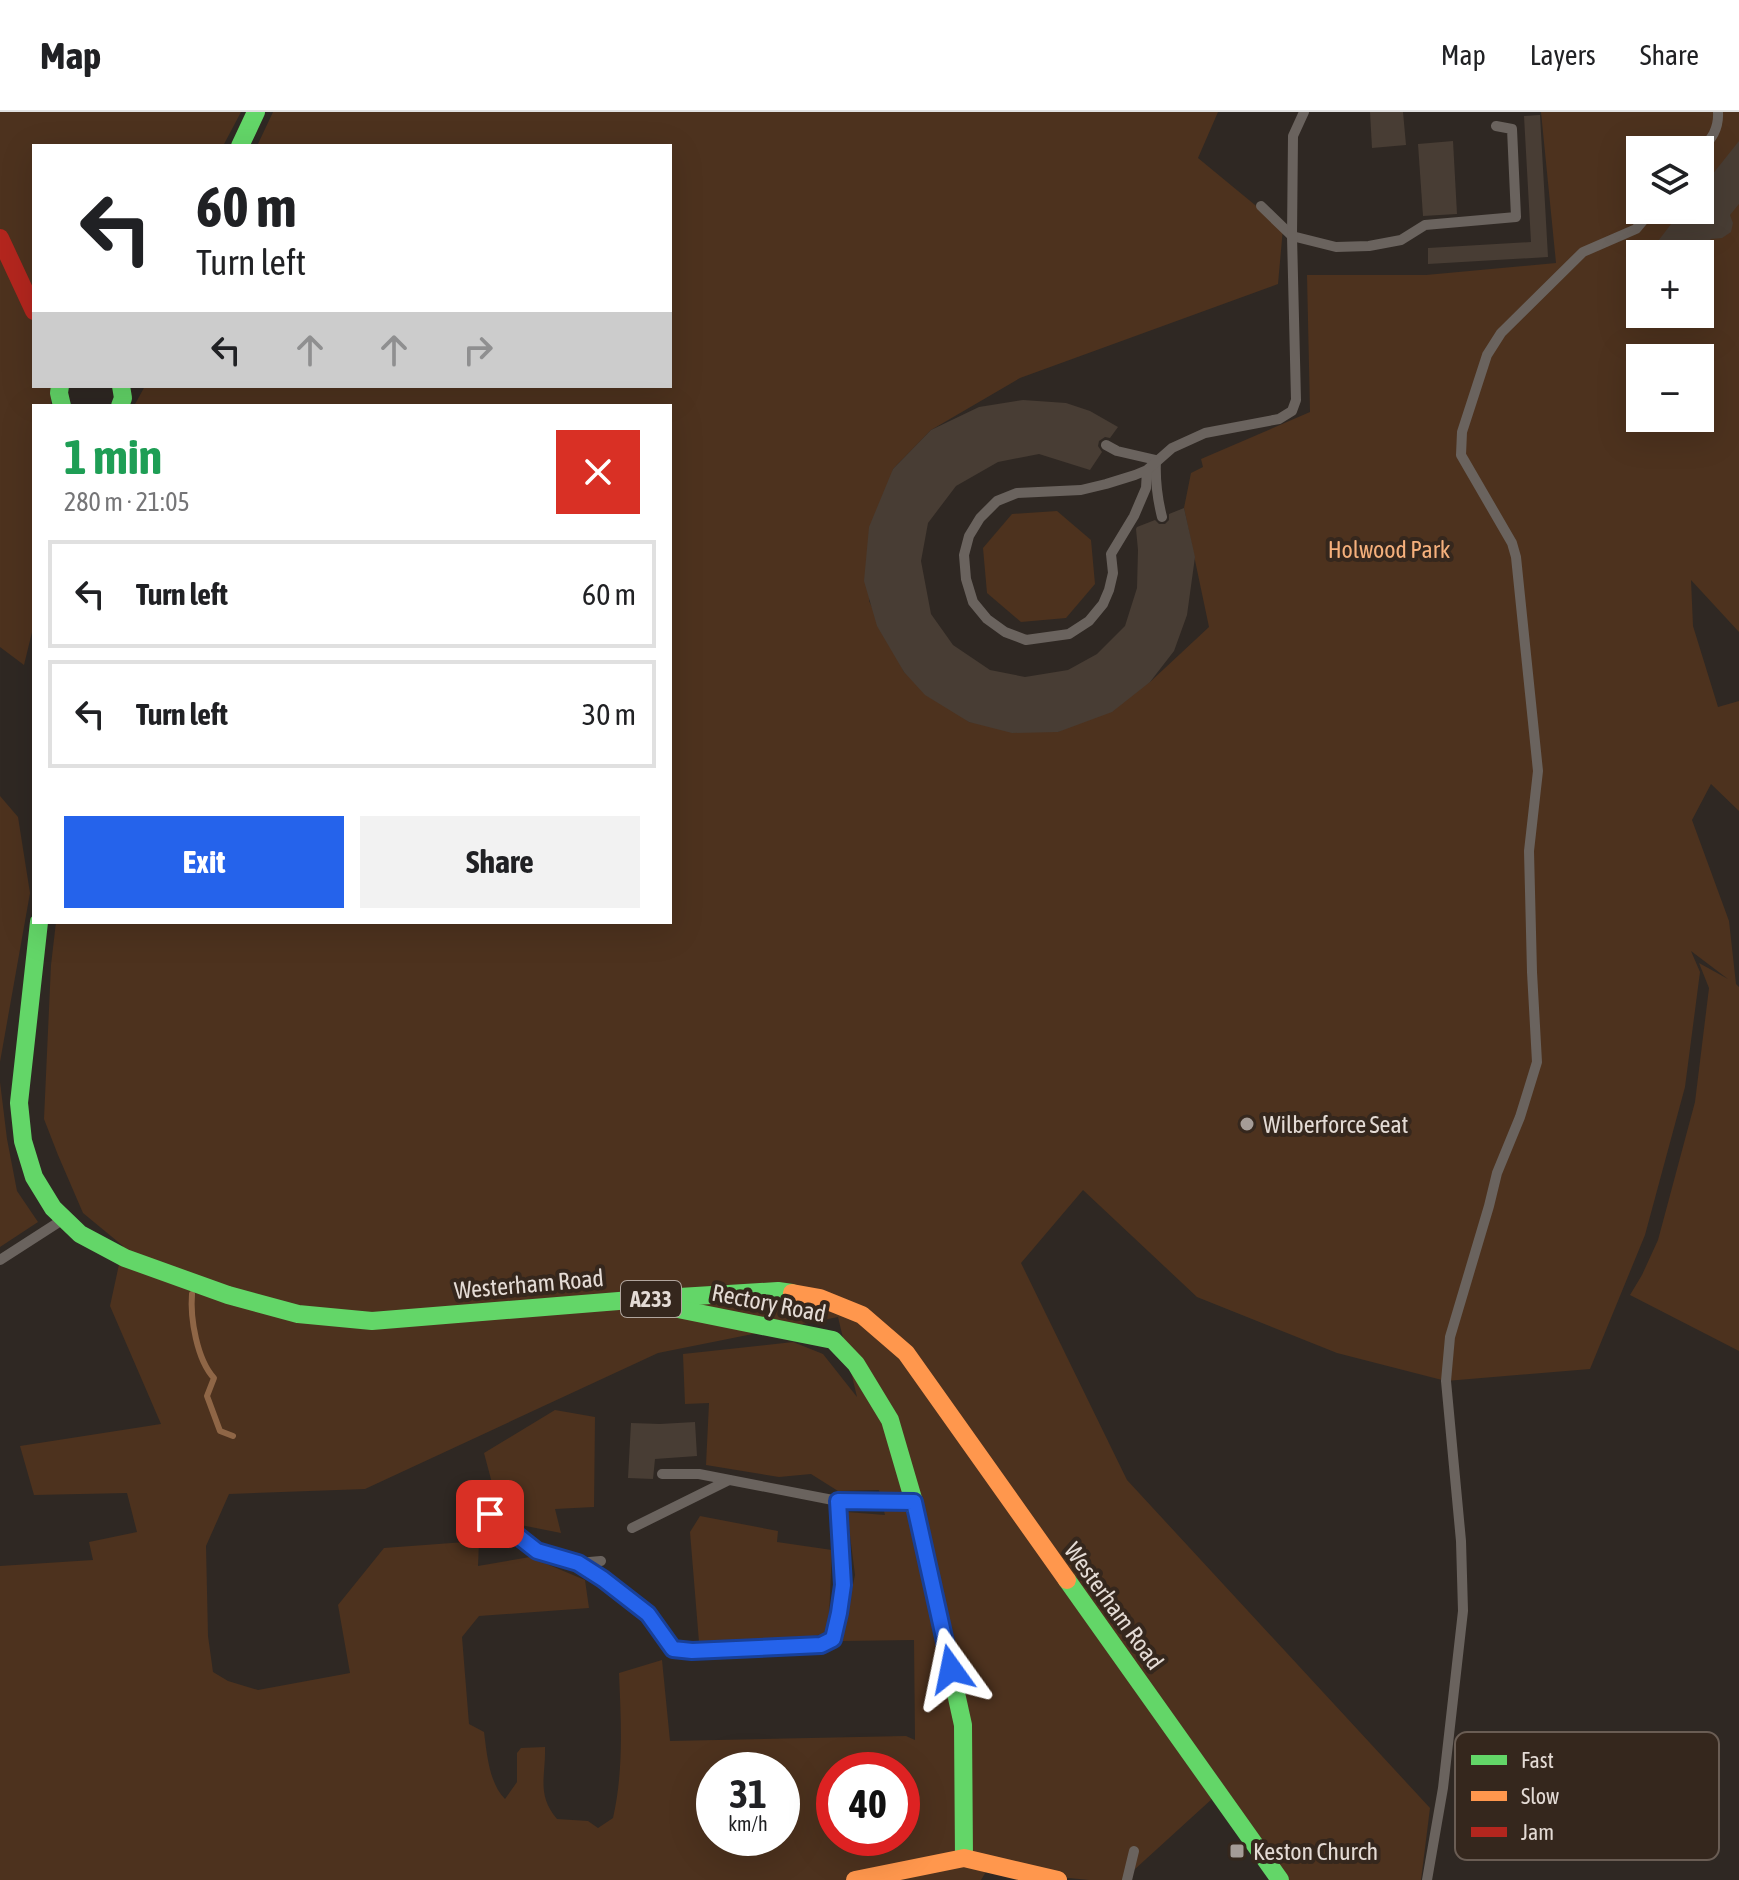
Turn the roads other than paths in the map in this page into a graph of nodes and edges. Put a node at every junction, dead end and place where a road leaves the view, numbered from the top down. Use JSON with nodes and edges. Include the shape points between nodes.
{"nodes":[{"id":1,"x":256,"y":112,"type":"edge"},
{"id":2,"x":1304,"y":112,"type":"edge"},
{"id":3,"x":1718,"y":112,"type":"edge"},
{"id":4,"x":1496,"y":126,"type":"dead end"},
{"id":5,"x":1714,"y":136,"type":"edge"},
{"id":6,"x":241,"y":144,"type":"edge"},
{"id":7,"x":1261,"y":206,"type":"dead end"},
{"id":8,"x":1640,"y":224,"type":"edge"},
{"id":9,"x":1292,"y":236,"type":"junction"},
{"id":10,"x":0,"y":238,"type":"edge"},
{"id":11,"x":32,"y":307,"type":"edge"},
{"id":12,"x":1106,"y":445,"type":"dead end"},
{"id":13,"x":1156,"y":460,"type":"junction"},
{"id":14,"x":1147,"y":470,"type":"junction"},
{"id":15,"x":1162,"y":517,"type":"dead end"},
{"id":16,"x":39,"y":924,"type":"edge"},
{"id":17,"x":64,"y":1218,"type":"junction"},
{"id":18,"x":0,"y":1260,"type":"edge"},
{"id":19,"x":631,"y":1300,"type":"junction"},
{"id":20,"x":662,"y":1474,"type":"dead end"},
{"id":21,"x":729,"y":1480,"type":"junction"},
{"id":22,"x":483,"y":1485,"type":"dead end"},
{"id":23,"x":838,"y":1501,"type":"junction"},
{"id":24,"x":914,"y":1502,"type":"junction"},
{"id":25,"x":632,"y":1528,"type":"dead end"},
{"id":26,"x":601,"y":1561,"type":"dead end"},
{"id":27,"x":578,"y":1563,"type":"junction"},
{"id":28,"x":1134,"y":1851,"type":"dead end"},
{"id":29,"x":964,"y":1858,"type":"junction"},
{"id":30,"x":855,"y":1880,"type":"edge"},
{"id":31,"x":1058,"y":1880,"type":"edge"},
{"id":32,"x":1127,"y":1880,"type":"edge"},
{"id":33,"x":1280,"y":1880,"type":"edge"},
{"id":34,"x":1427,"y":1880,"type":"edge"}],
"edges":[{"from":1,"to":6,"type":"main road"},
{"from":2,"to":9,"type":"lane","via":[[1293,136]]},
{"from":3,"to":5,"type":"lane"},
{"from":4,"to":9,"type":"lane","via":[[1512,129],[1516,217],[1425,225],[1401,240],[1369,246],[1336,247]]},
{"from":7,"to":9,"type":"lane"},
{"from":8,"to":34,"type":"lane","via":[[1583,252],[1501,333],[1487,355],[1462,432],[1461,455],[1516,557],[1538,771],[1529,851],[1537,1062],[1497,1173],[1450,1337],[1446,1381],[1463,1611]]},
{"from":9,"to":13,"type":"lane","via":[[1292,411],[1279,419],[1205,433]]},
{"from":10,"to":11,"type":"main road"},
{"from":12,"to":13,"type":"lane"},
{"from":13,"to":14,"type":"lane"},
{"from":13,"to":15,"type":"lane"},
{"from":14,"to":14,"type":"lane","via":[[1146,488],[1111,554],[1109,590],[1089,621],[1069,634],[1026,640],[987,619],[973,602],[964,555],[969,536],[997,501],[1017,493],[1081,490]]},
{"from":16,"to":17,"type":"main road","name":"Westerham Road","number":"A233","via":[[19,1103],[34,1177]]},
{"from":17,"to":18,"type":"lane"},
{"from":17,"to":19,"type":"main road","name":"Westerham Road","number":"A233","via":[[80,1234],[125,1258],[298,1314],[372,1321]]},
{"from":19,"to":24,"type":"main road","name":"Rectory Road","via":[[833,1340],[856,1364],[890,1420]]},
{"from":19,"to":33,"type":"main road","name":"Westerham Road","number":"A233","via":[[778,1291],[820,1298],[862,1315],[906,1353]]},
{"from":20,"to":21,"type":"lane"},
{"from":21,"to":23,"type":"lane"},
{"from":21,"to":25,"type":"lane"},
{"from":22,"to":27,"type":"lane","via":[[490,1514],[537,1551]]},
{"from":23,"to":24,"type":"lane"},
{"from":23,"to":27,"type":"lane","via":[[843,1585],[833,1639],[821,1645],[673,1649],[648,1614]]},
{"from":24,"to":29,"type":"main road","name":"Rectory Road","via":[[963,1725]]},
{"from":26,"to":27,"type":"lane"},
{"from":28,"to":32,"type":"lane"},
{"from":29,"to":30,"type":"main road"},
{"from":29,"to":31,"type":"main road"}]}
